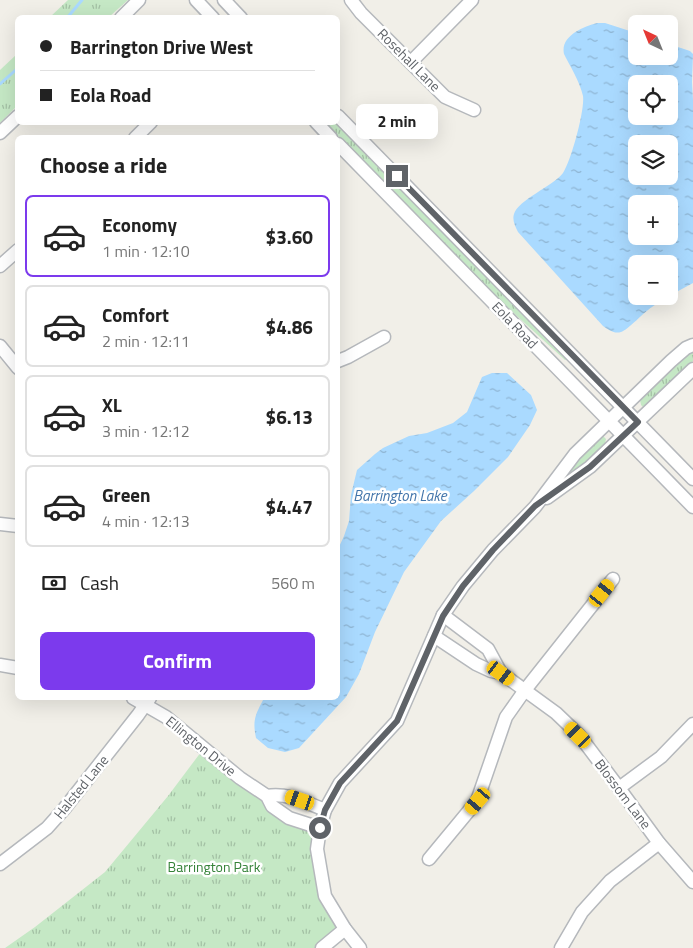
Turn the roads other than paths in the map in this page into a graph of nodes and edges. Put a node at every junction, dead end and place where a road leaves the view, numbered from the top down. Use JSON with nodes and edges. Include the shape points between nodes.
{"nodes":[{"id":1,"x":139,"y":0,"type":"edge"},
{"id":2,"x":196,"y":0,"type":"edge"},
{"id":3,"x":224,"y":0,"type":"edge"},
{"id":4,"x":351,"y":0,"type":"edge"},
{"id":5,"x":472,"y":0,"type":"edge"},
{"id":6,"x":124,"y":15,"type":"edge"},
{"id":7,"x":210,"y":15,"type":"edge"},
{"id":8,"x":239,"y":15,"type":"edge"},
{"id":9,"x":411,"y":62,"type":"junction"},
{"id":10,"x":474,"y":110,"type":"dead end"},
{"id":11,"x":340,"y":118,"type":"edge"},
{"id":12,"x":15,"y":119,"type":"edge"},
{"id":13,"x":148,"y":125,"type":"edge"},
{"id":14,"x":319,"y":125,"type":"edge"},
{"id":15,"x":0,"y":133,"type":"edge"},
{"id":16,"x":138,"y":135,"type":"edge"},
{"id":17,"x":328,"y":135,"type":"edge"},
{"id":18,"x":340,"y":146,"type":"edge"},
{"id":19,"x":15,"y":253,"type":"edge"},
{"id":20,"x":0,"y":266,"type":"edge"},
{"id":21,"x":384,"y":337,"type":"dead end"},
{"id":22,"x":693,"y":345,"type":"edge"},
{"id":23,"x":0,"y":346,"type":"edge"},
{"id":24,"x":340,"y":360,"type":"edge"},
{"id":25,"x":15,"y":364,"type":"edge"},
{"id":26,"x":693,"y":369,"type":"edge"},
{"id":27,"x":624,"y":408,"type":"junction"},
{"id":28,"x":609,"y":421,"type":"junction"},
{"id":29,"x":638,"y":422,"type":"junction"},
{"id":30,"x":623,"y":436,"type":"junction"},
{"id":31,"x":693,"y":479,"type":"edge"},
{"id":32,"x":535,"y":506,"type":"junction"},
{"id":33,"x":693,"y":507,"type":"edge"},
{"id":34,"x":0,"y":524,"type":"edge"},
{"id":35,"x":15,"y":526,"type":"edge"},
{"id":36,"x":613,"y":579,"type":"dead end"},
{"id":37,"x":443,"y":616,"type":"junction"},
{"id":38,"x":434,"y":636,"type":"junction"},
{"id":39,"x":0,"y":665,"type":"edge"},
{"id":40,"x":15,"y":668,"type":"edge"},
{"id":41,"x":501,"y":673,"type":"junction"},
{"id":42,"x":525,"y":690,"type":"junction"},
{"id":43,"x":148,"y":701,"type":"edge"},
{"id":44,"x":693,"y":724,"type":"edge"},
{"id":45,"x":619,"y":788,"type":"junction"},
{"id":46,"x":267,"y":796,"type":"junction"},
{"id":47,"x":325,"y":810,"type":"junction"},
{"id":48,"x":320,"y":828,"type":"junction"},
{"id":49,"x":659,"y":843,"type":"junction"},
{"id":50,"x":429,"y":859,"type":"dead end"},
{"id":51,"x":0,"y":864,"type":"edge"},
{"id":52,"x":693,"y":882,"type":"edge"},
{"id":53,"x":345,"y":929,"type":"junction"},
{"id":54,"x":356,"y":946,"type":"edge"},
{"id":55,"x":322,"y":948,"type":"edge"},
{"id":56,"x":561,"y":948,"type":"edge"}],
"edges":[{"from":1,"to":6,"type":"street"},
{"from":2,"to":7,"type":"street"},
{"from":3,"to":8,"type":"street"},
{"from":4,"to":9,"type":"street","name":"Rosehall Lane"},
{"from":5,"to":9,"type":"street"},
{"from":9,"to":10,"type":"street","name":"Rosehall Lane","via":[[445,97]]},
{"from":11,"to":27,"type":"street","name":"Eola Road"},
{"from":12,"to":15,"type":"street"},
{"from":13,"to":16,"type":"street"},
{"from":14,"to":17,"type":"street"},
{"from":18,"to":28,"type":"street","name":"Eola Road"},
{"from":19,"to":20,"type":"street"},
{"from":21,"to":24,"type":"street"},
{"from":22,"to":27,"type":"street","via":[[671,361]]},
{"from":23,"to":25,"type":"street"},
{"from":26,"to":29,"type":"street"},
{"from":27,"to":28,"type":"street"},
{"from":27,"to":29,"type":"street","name":"Eola Road"},
{"from":28,"to":30,"type":"street","name":"Eola Road"},
{"from":28,"to":32,"type":"street","via":[[575,454]]},
{"from":29,"to":30,"type":"street"},
{"from":29,"to":31,"type":"street","name":"Eola Road"},
{"from":30,"to":32,"type":"street","via":[[590,467]]},
{"from":30,"to":33,"type":"street","name":"Eola Road"},
{"from":32,"to":37,"type":"street","via":[[469,578]]},
{"from":34,"to":35,"type":"street"},
{"from":36,"to":42,"type":"street"},
{"from":37,"to":38,"type":"street"},
{"from":37,"to":41,"type":"street","name":"Blossom Lane","via":[[488,649]]},
{"from":38,"to":41,"type":"street","name":"Blossom Lane","via":[[476,664]]},
{"from":38,"to":47,"type":"street","via":[[397,721],[340,783]]},
{"from":39,"to":40,"type":"street"},
{"from":41,"to":42,"type":"street","name":"Blossom Lane"},
{"from":42,"to":45,"type":"street","name":"Blossom Lane","via":[[556,713],[578,735]]},
{"from":42,"to":50,"type":"street","via":[[506,716],[478,801]]},
{"from":43,"to":46,"type":"street","name":"Ellington Drive","via":[[240,778]]},
{"from":43,"to":51,"type":"street","name":"Halsted Lane","via":[[47,828]]},
{"from":44,"to":45,"type":"street","via":[[661,757]]},
{"from":45,"to":49,"type":"street","name":"Blossom Lane"},
{"from":46,"to":47,"type":"street","name":"Ellington Drive","via":[[286,796]]},
{"from":46,"to":48,"type":"street","name":"Ellington Drive","via":[[272,806],[289,818]]},
{"from":47,"to":48,"type":"street"},
{"from":48,"to":53,"type":"street","via":[[317,849],[326,896]]},
{"from":49,"to":52,"type":"street","name":"Blossom Lane"},
{"from":49,"to":56,"type":"street","via":[[610,881],[582,912]]},
{"from":53,"to":54,"type":"street"},
{"from":53,"to":55,"type":"street"}]}
